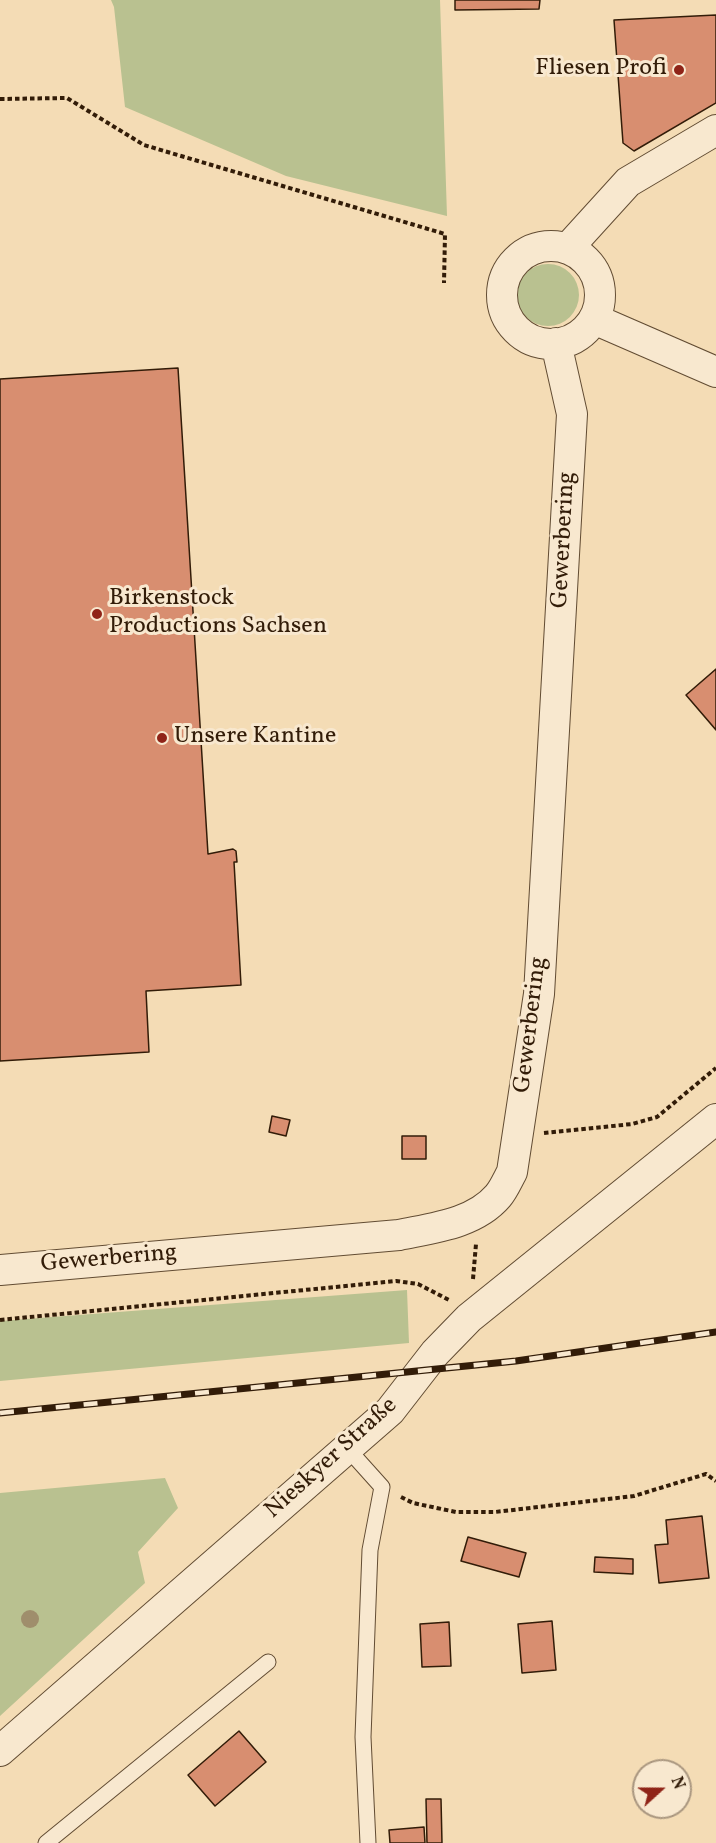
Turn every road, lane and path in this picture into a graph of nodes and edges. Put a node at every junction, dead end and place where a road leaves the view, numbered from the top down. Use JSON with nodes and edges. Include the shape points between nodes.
{"nodes":[{"id":1,"x":0,"y":99,"type":"edge"},
{"id":2,"x":716,"y":129,"type":"edge"},
{"id":3,"x":568,"y":248,"type":"junction"},
{"id":4,"x":444,"y":283,"type":"dead end"},
{"id":5,"x":594,"y":319,"type":"junction"},
{"id":6,"x":556,"y":344,"type":"junction"},
{"id":7,"x":716,"y":372,"type":"edge"},
{"id":8,"x":716,"y":1068,"type":"edge"},
{"id":9,"x":716,"y":1119,"type":"edge"},
{"id":10,"x":518,"y":1136,"type":"junction"},
{"id":11,"x":478,"y":1212,"type":"junction"},
{"id":12,"x":0,"y":1270,"type":"edge"},
{"id":13,"x":470,"y":1318,"type":"junction"},
{"id":14,"x":0,"y":1320,"type":"edge"},
{"id":15,"x":347,"y":1448,"type":"junction"},
{"id":16,"x":716,"y":1481,"type":"edge"},
{"id":17,"x":382,"y":1487,"type":"junction"},
{"id":18,"x":268,"y":1662,"type":"dead end"},
{"id":19,"x":0,"y":1751,"type":"edge"},
{"id":20,"x":46,"y":1843,"type":"edge"},
{"id":21,"x":368,"y":1843,"type":"edge"}],
"edges":[{"from":1,"to":4,"type":"path","via":[[67,98],[144,145],[445,234]]},
{"from":2,"to":3,"type":"street","via":[[628,182]]},
{"from":3,"to":5,"type":"street","via":[[588,264],[599,286]]},
{"from":3,"to":6,"type":"street","via":[[552,245],[522,255],[510,267],[504,282],[502,298],[510,322],[530,339]]},
{"from":5,"to":6,"type":"street","via":[[571,340]]},
{"from":5,"to":7,"type":"street"},
{"from":6,"to":10,"type":"street","name":"Gewerbering","via":[[572,414],[539,994]]},
{"from":8,"to":10,"type":"path","via":[[657,1117],[632,1124]]},
{"from":9,"to":13,"type":"street","name":"Nieskyer Straße"},
{"from":10,"to":11,"type":"street","name":"Gewerbering","via":[[512,1172],[498,1196]]},
{"from":11,"to":12,"type":"street","name":"Gewerbering","via":[[451,1224],[399,1235]]},
{"from":11,"to":13,"type":"path"},
{"from":13,"to":14,"type":"path","via":[[445,1296],[418,1284],[396,1281]]},
{"from":13,"to":15,"type":"street","name":"Nieskyer Straße","via":[[435,1353],[390,1411]]},
{"from":15,"to":17,"type":"lane"},
{"from":15,"to":19,"type":"street","name":"Nieskyer Straße"},
{"from":16,"to":17,"type":"path","via":[[706,1474],[634,1496],[495,1512],[445,1510],[413,1503]]},
{"from":17,"to":21,"type":"lane","via":[[369,1574],[363,1737]]},
{"from":18,"to":20,"type":"lane"}]}
